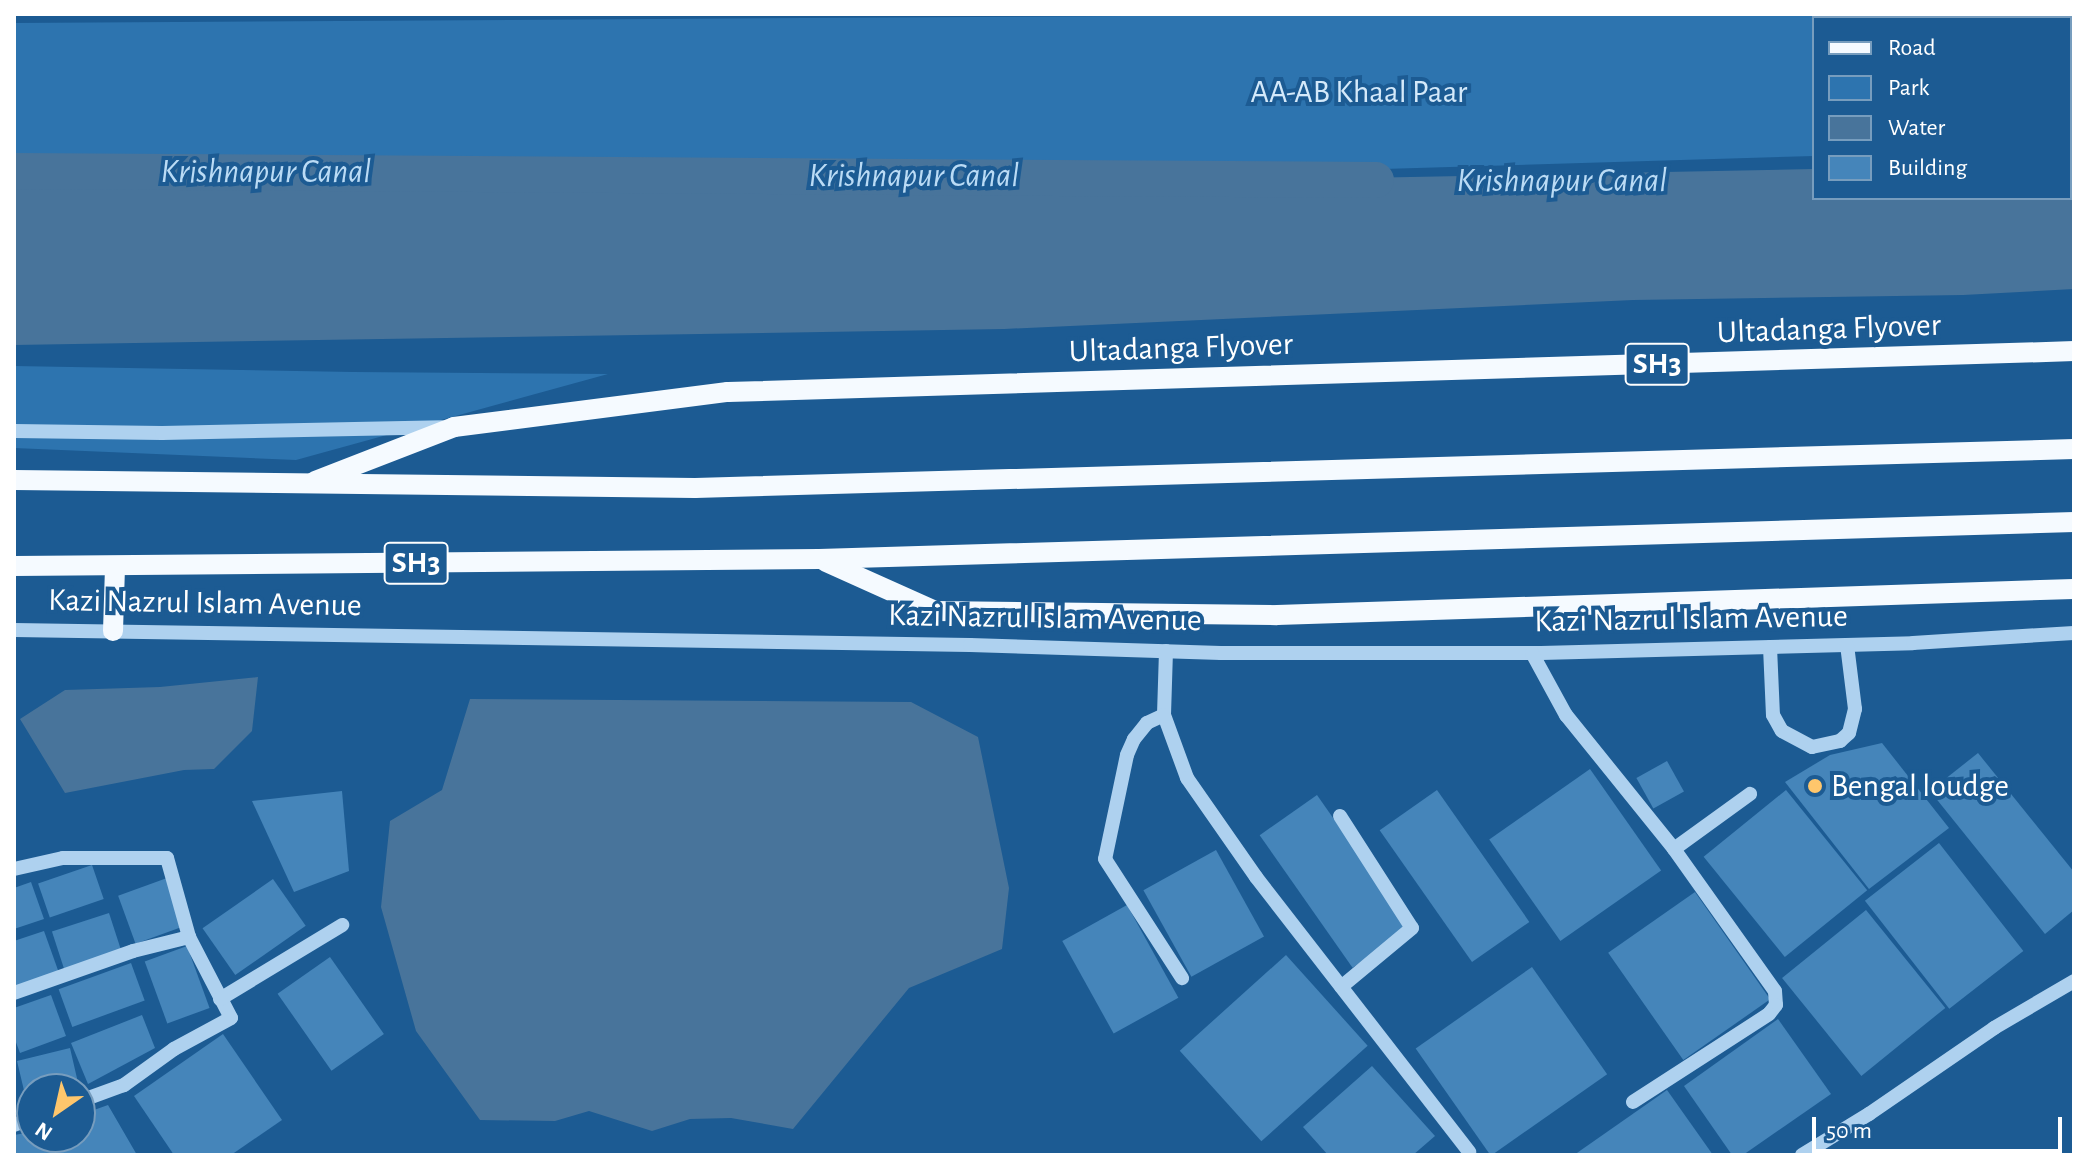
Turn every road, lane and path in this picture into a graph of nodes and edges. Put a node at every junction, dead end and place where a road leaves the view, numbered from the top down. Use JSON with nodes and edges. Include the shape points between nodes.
{"nodes":[{"id":1,"x":2074,"y":351,"type":"edge"},
{"id":2,"x":454,"y":427,"type":"junction"},
{"id":3,"x":14,"y":431,"type":"edge"},
{"id":4,"x":2074,"y":449,"type":"edge"},
{"id":5,"x":14,"y":480,"type":"edge"},
{"id":6,"x":303,"y":486,"type":"junction"},
{"id":7,"x":2074,"y":522,"type":"edge"},
{"id":8,"x":819,"y":559,"type":"junction"},
{"id":9,"x":14,"y":566,"type":"edge"},
{"id":10,"x":115,"y":566,"type":"junction"},
{"id":11,"x":2074,"y":589,"type":"edge"},
{"id":12,"x":14,"y":630,"type":"edge"},
{"id":13,"x":113,"y":631,"type":"junction"},
{"id":14,"x":2074,"y":633,"type":"edge"},
{"id":15,"x":1847,"y":645,"type":"junction"},
{"id":16,"x":1770,"y":647,"type":"junction"},
{"id":17,"x":1166,"y":651,"type":"junction"},
{"id":18,"x":1532,"y":653,"type":"junction"},
{"id":19,"x":1164,"y":715,"type":"junction"},
{"id":20,"x":1750,"y":794,"type":"dead end"},
{"id":21,"x":1340,"y":816,"type":"dead end"},
{"id":22,"x":1674,"y":849,"type":"junction"},
{"id":23,"x":14,"y":869,"type":"edge"},
{"id":24,"x":342,"y":925,"type":"dead end"},
{"id":25,"x":189,"y":937,"type":"junction"},
{"id":26,"x":1182,"y":978,"type":"dead end"},
{"id":27,"x":2074,"y":981,"type":"edge"},
{"id":28,"x":1341,"y":987,"type":"junction"},
{"id":29,"x":14,"y":993,"type":"edge"},
{"id":30,"x":220,"y":999,"type":"junction"},
{"id":31,"x":96,"y":1095,"type":"edge"},
{"id":32,"x":1633,"y":1102,"type":"dead end"},
{"id":33,"x":1469,"y":1152,"type":"dead end"},
{"id":34,"x":1802,"y":1155,"type":"edge"}],
"edges":[{"from":1,"to":2,"type":"main road","name":"Ultadanga Flyover","number":"SH3","via":[[728,392]]},
{"from":2,"to":3,"type":"street"},
{"from":2,"to":6,"type":"main road","name":"Ultadanga Flyover","number":"SH3"},
{"from":4,"to":6,"type":"main road","via":[[915,484]]},
{"from":5,"to":6,"type":"main road","number":"SH3"},
{"from":7,"to":8,"type":"main road","name":"Kazi Nazrul Islam Avenue"},
{"from":8,"to":10,"type":"main road","name":"Kazi Nazrul Islam Avenue","number":"SH3"},
{"from":8,"to":11,"type":"main road","number":"SH3","via":[[935,611],[1277,615]]},
{"from":9,"to":10,"type":"main road","name":"Kazi Nazrul Islam Avenue","number":"SH3"},
{"from":10,"to":13,"type":"main road"},
{"from":12,"to":13,"type":"street","name":"Kazi Nazrul Islam Avenue"},
{"from":13,"to":17,"type":"street","name":"Kazi Nazrul Islam Avenue"},
{"from":14,"to":15,"type":"street","name":"Kazi Nazrul Islam Avenue"},
{"from":15,"to":16,"type":"street","name":"Kazi Nazrul Islam Avenue"},
{"from":15,"to":16,"type":"street","via":[[1855,709],[1849,733],[1840,741],[1812,747],[1782,731],[1773,715]]},
{"from":16,"to":18,"type":"street","name":"Kazi Nazrul Islam Avenue"},
{"from":17,"to":18,"type":"street","name":"Kazi Nazrul Islam Avenue"},
{"from":17,"to":19,"type":"street"},
{"from":18,"to":22,"type":"street","via":[[1566,715]]},
{"from":19,"to":26,"type":"street","via":[[1147,723],[1131,747],[1105,859]]},
{"from":19,"to":28,"type":"street","via":[[1187,778]]},
{"from":20,"to":22,"type":"street"},
{"from":21,"to":28,"type":"street","via":[[1412,928]]},
{"from":22,"to":32,"type":"street","via":[[1775,991],[1776,1005]]},
{"from":23,"to":25,"type":"street","via":[[63,858],[167,858]]},
{"from":24,"to":30,"type":"street"},
{"from":25,"to":29,"type":"street"},
{"from":25,"to":30,"type":"street"},
{"from":27,"to":34,"type":"street"},
{"from":28,"to":33,"type":"street"},
{"from":30,"to":31,"type":"street","via":[[231,1018],[124,1085]]}]}
